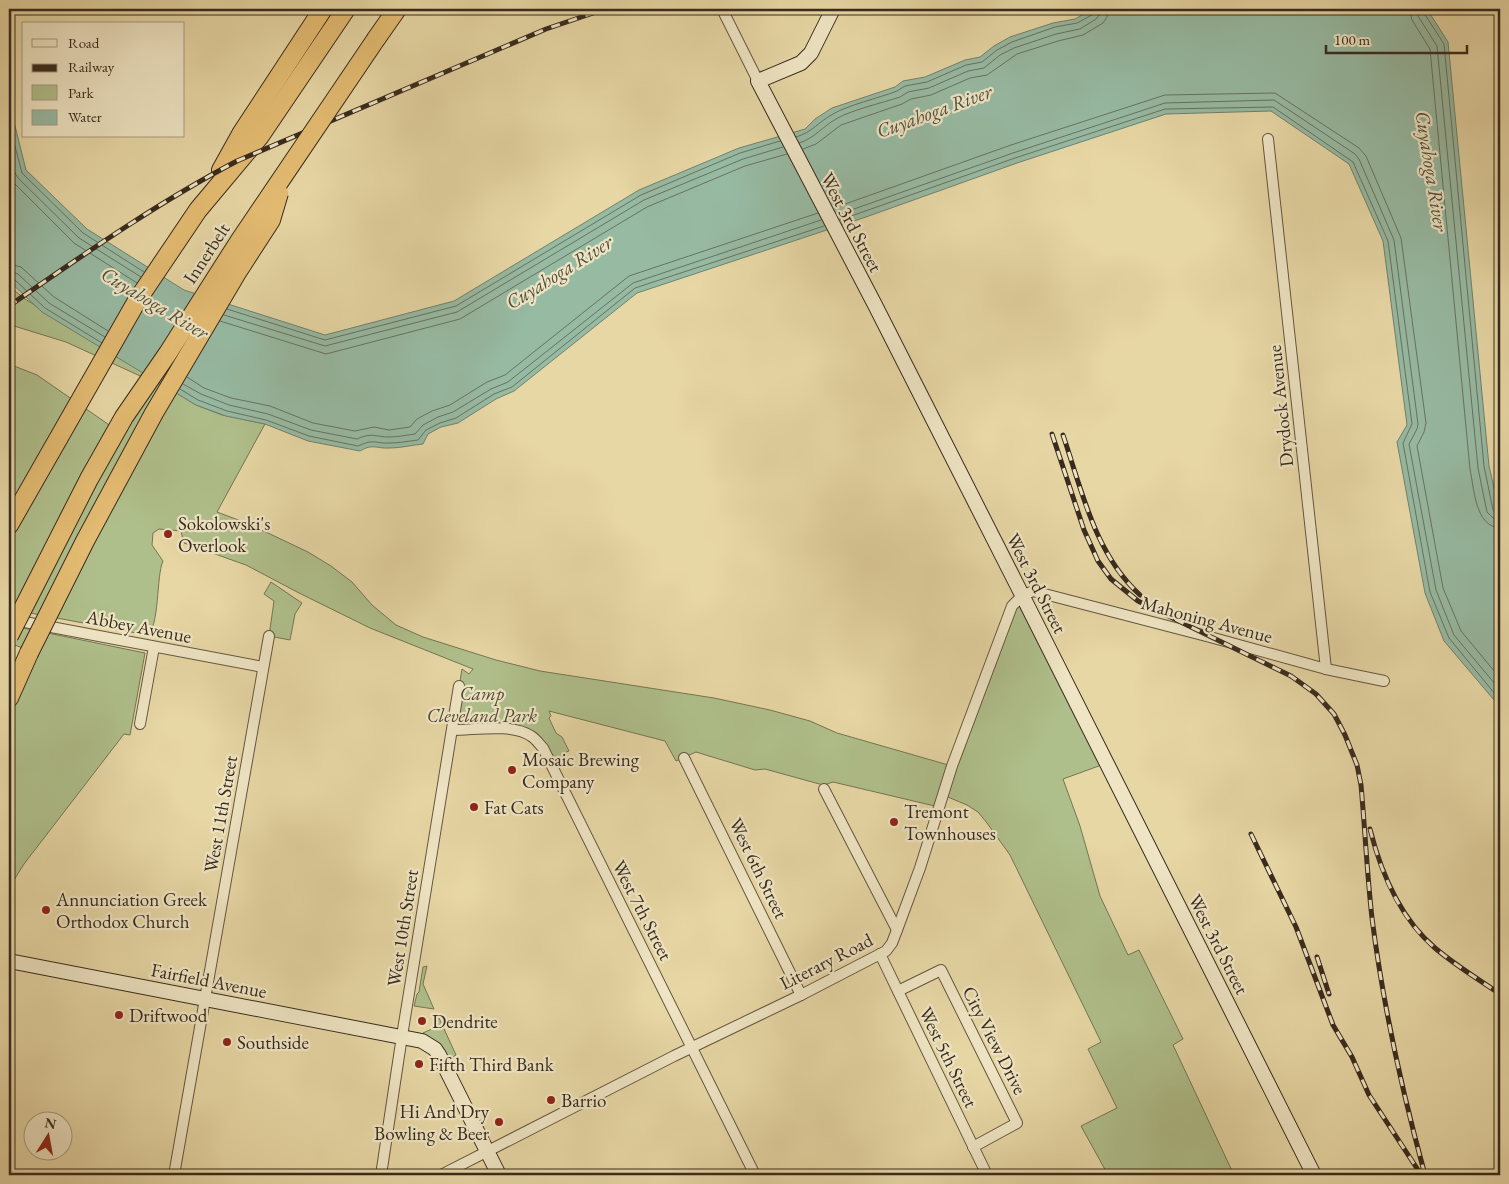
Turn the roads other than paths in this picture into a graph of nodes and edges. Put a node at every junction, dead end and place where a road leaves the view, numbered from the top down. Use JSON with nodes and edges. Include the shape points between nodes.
{"nodes":[{"id":1,"x":323,"y":9,"type":"edge"},
{"id":2,"x":346,"y":9,"type":"edge"},
{"id":3,"x":397,"y":9,"type":"edge"},
{"id":4,"x":722,"y":9,"type":"edge"},
{"id":5,"x":832,"y":9,"type":"edge"},
{"id":6,"x":758,"y":81,"type":"junction"},
{"id":7,"x":1268,"y":139,"type":"dead end"},
{"id":8,"x":286,"y":174,"type":"junction"},
{"id":9,"x":198,"y":210,"type":"junction"},
{"id":10,"x":9,"y":525,"type":"edge"},
{"id":11,"x":1022,"y":596,"type":"junction"},
{"id":12,"x":9,"y":619,"type":"edge"},
{"id":13,"x":9,"y":636,"type":"edge"},
{"id":14,"x":269,"y":636,"type":"dead end"},
{"id":15,"x":154,"y":646,"type":"junction"},
{"id":16,"x":264,"y":667,"type":"junction"},
{"id":17,"x":1326,"y":669,"type":"junction"},
{"id":18,"x":1384,"y":681,"type":"dead end"},
{"id":19,"x":459,"y":686,"type":"dead end"},
{"id":20,"x":9,"y":698,"type":"edge"},
{"id":21,"x":140,"y":724,"type":"dead end"},
{"id":22,"x":452,"y":730,"type":"junction"},
{"id":23,"x":684,"y":758,"type":"dead end"},
{"id":24,"x":824,"y":789,"type":"dead end"},
{"id":25,"x":897,"y":930,"type":"junction"},
{"id":26,"x":880,"y":954,"type":"junction"},
{"id":27,"x":9,"y":961,"type":"edge"},
{"id":28,"x":898,"y":991,"type":"junction"},
{"id":29,"x":801,"y":995,"type":"junction"},
{"id":30,"x":206,"y":998,"type":"junction"},
{"id":31,"x":402,"y":1036,"type":"junction"},
{"id":32,"x":691,"y":1048,"type":"junction"},
{"id":33,"x":973,"y":1147,"type":"junction"},
{"id":34,"x":487,"y":1151,"type":"junction"},
{"id":35,"x":174,"y":1175,"type":"edge"},
{"id":36,"x":382,"y":1175,"type":"edge"},
{"id":37,"x":442,"y":1175,"type":"edge"},
{"id":38,"x":499,"y":1175,"type":"edge"},
{"id":39,"x":755,"y":1175,"type":"edge"},
{"id":40,"x":987,"y":1175,"type":"edge"},
{"id":41,"x":1314,"y":1175,"type":"edge"}],
"edges":[{"from":1,"to":9,"type":"highway","via":[[241,134]]},
{"from":2,"to":9,"type":"highway","name":"Innerbelt","via":[[260,136]]},
{"from":3,"to":8,"type":"highway","name":"Innerbelt","bridge":true},
{"from":4,"to":6,"type":"street","name":"West 3rd Street"},
{"from":5,"to":6,"type":"street","via":[[811,53],[801,63]]},
{"from":6,"to":11,"type":"street","name":"West 3rd Street"},
{"from":7,"to":17,"type":"street","name":"Drydock Avenue"},
{"from":8,"to":13,"type":"highway","name":"Innerbelt","bridge":true,"via":[[124,417]]},
{"from":8,"to":20,"type":"highway","bridge":true,"via":[[271,220],[154,413],[85,541]]},
{"from":9,"to":10,"type":"highway","name":"Innerbelt","via":[[138,299]]},
{"from":11,"to":17,"type":"street","name":"Mahoning Avenue","via":[[1033,591]]},
{"from":11,"to":25,"type":"street","name":"Literary Road","via":[[1012,606],[957,753]]},
{"from":11,"to":41,"type":"street","name":"West 3rd Street"},
{"from":12,"to":15,"type":"street","name":"Abbey Avenue"},
{"from":14,"to":16,"type":"street","name":"West 11th Street"},
{"from":15,"to":16,"type":"street","name":"Abbey Avenue"},
{"from":15,"to":21,"type":"street"},
{"from":16,"to":30,"type":"street","name":"West 11th Street"},
{"from":17,"to":18,"type":"street","name":"Mahoning Avenue"},
{"from":19,"to":22,"type":"street","name":"West 10th Street"},
{"from":22,"to":31,"type":"street","name":"West 10th Street"},
{"from":22,"to":32,"type":"street","name":"West 7th Street","via":[[511,728],[533,737],[543,748]]},
{"from":23,"to":29,"type":"street","name":"West 6th Street"},
{"from":24,"to":25,"type":"street"},
{"from":25,"to":26,"type":"street","name":"Literary Road","via":[[890,946]]},
{"from":26,"to":28,"type":"street","name":"West 5th Street"},
{"from":26,"to":29,"type":"street","name":"Literary Road"},
{"from":27,"to":30,"type":"street","name":"Fairfield Avenue"},
{"from":28,"to":33,"type":"street","name":"West 5th Street"},
{"from":28,"to":33,"type":"street","name":"City View Drive","via":[[941,970],[1013,1114],[1017,1123]]},
{"from":29,"to":32,"type":"street","name":"Literary Road"},
{"from":30,"to":31,"type":"street","name":"Fairfield Avenue"},
{"from":30,"to":35,"type":"street","name":"West 11th Street"},
{"from":31,"to":34,"type":"street","name":"Fairfield Avenue","via":[[428,1043],[440,1055]]},
{"from":31,"to":36,"type":"street","name":"West 10th Street"},
{"from":32,"to":34,"type":"street","name":"Literary Road"},
{"from":32,"to":39,"type":"street","name":"West 7th Street"},
{"from":33,"to":40,"type":"street","name":"West 5th Street"},
{"from":34,"to":37,"type":"street","name":"Literary Road"},
{"from":34,"to":38,"type":"street","name":"Fairfield Avenue"}]}
